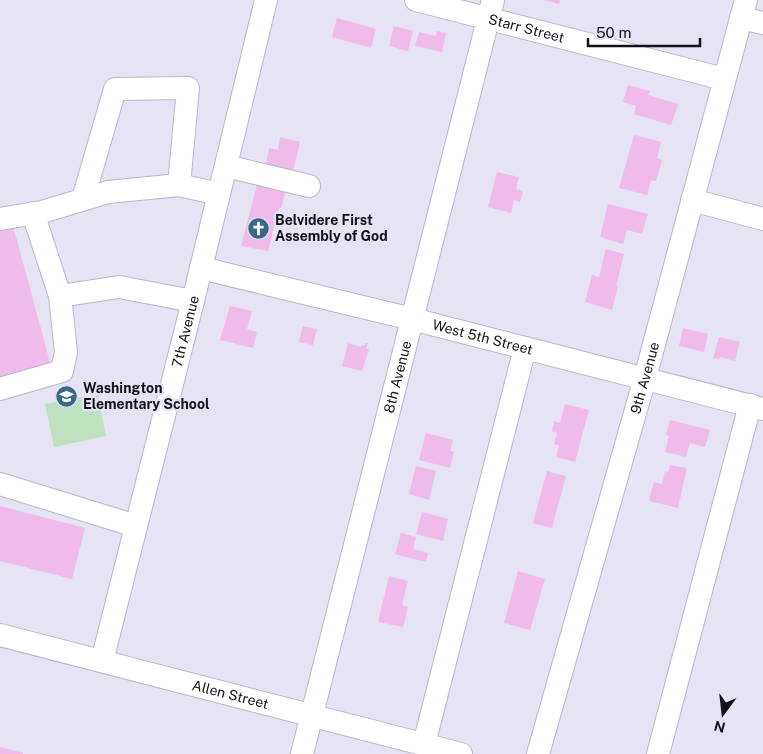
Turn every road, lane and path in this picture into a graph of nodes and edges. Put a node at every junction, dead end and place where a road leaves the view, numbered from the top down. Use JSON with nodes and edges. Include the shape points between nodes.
{"nodes":[{"id":1,"x":266,"y":0,"type":"edge"},
{"id":2,"x":416,"y":0,"type":"edge"},
{"id":3,"x":743,"y":9,"type":"edge"},
{"id":4,"x":490,"y":10,"type":"edge"},
{"id":5,"x":763,"y":24,"type":"edge"},
{"id":6,"x":724,"y":79,"type":"junction"},
{"id":7,"x":226,"y":166,"type":"junction"},
{"id":8,"x":179,"y":185,"type":"junction"},
{"id":9,"x":309,"y":186,"type":"dead end"},
{"id":10,"x":220,"y":194,"type":"junction"},
{"id":11,"x":83,"y":199,"type":"junction"},
{"id":12,"x":692,"y":200,"type":"junction"},
{"id":13,"x":33,"y":213,"type":"junction"},
{"id":14,"x":0,"y":219,"type":"edge"},
{"id":15,"x":763,"y":220,"type":"edge"},
{"id":16,"x":201,"y":268,"type":"junction"},
{"id":17,"x":60,"y":296,"type":"junction"},
{"id":18,"x":193,"y":302,"type":"junction"},
{"id":19,"x":412,"y":319,"type":"junction"},
{"id":20,"x":525,"y":348,"type":"junction"},
{"id":21,"x":645,"y":378,"type":"junction"},
{"id":22,"x":0,"y":389,"type":"edge"},
{"id":23,"x":756,"y":407,"type":"edge"},
{"id":24,"x":0,"y":484,"type":"edge"},
{"id":25,"x":136,"y":526,"type":"junction"},
{"id":26,"x":0,"y":634,"type":"edge"},
{"id":27,"x":102,"y":661,"type":"junction"},
{"id":28,"x":312,"y":715,"type":"junction"},
{"id":29,"x":424,"y":744,"type":"junction"},
{"id":30,"x":302,"y":754,"type":"edge"},
{"id":31,"x":461,"y":754,"type":"edge"},
{"id":32,"x":538,"y":754,"type":"edge"},
{"id":33,"x":658,"y":754,"type":"edge"}],
"edges":[{"from":1,"to":7,"type":"street","name":"7th Avenue"},
{"from":2,"to":4,"type":"street","name":"Starr Street"},
{"from":3,"to":5,"type":"street"},
{"from":3,"to":6,"type":"street","name":"9th Avenue"},
{"from":4,"to":6,"type":"street","name":"Starr Street"},
{"from":4,"to":19,"type":"street","name":"8th Avenue"},
{"from":6,"to":12,"type":"street","name":"9th Avenue"},
{"from":7,"to":9,"type":"street"},
{"from":7,"to":10,"type":"street","name":"7th Avenue"},
{"from":8,"to":10,"type":"street"},
{"from":8,"to":11,"type":"street","via":[[108,192]]},
{"from":8,"to":11,"type":"street","via":[[188,88],[115,90]]},
{"from":10,"to":16,"type":"street","name":"7th Avenue"},
{"from":11,"to":13,"type":"street"},
{"from":12,"to":15,"type":"street"},
{"from":12,"to":21,"type":"street","name":"9th Avenue"},
{"from":13,"to":14,"type":"street"},
{"from":13,"to":17,"type":"street"},
{"from":16,"to":18,"type":"street","name":"7th Avenue"},
{"from":16,"to":19,"type":"street","name":"West 5th Street","via":[[288,286]]},
{"from":17,"to":18,"type":"street","via":[[119,287]]},
{"from":17,"to":22,"type":"street","via":[[66,352],[62,371]]},
{"from":18,"to":25,"type":"street","name":"7th Avenue"},
{"from":19,"to":20,"type":"street","name":"West 5th Street"},
{"from":19,"to":28,"type":"street","name":"8th Avenue"},
{"from":20,"to":21,"type":"street","name":"West 5th Street"},
{"from":20,"to":29,"type":"street"},
{"from":21,"to":23,"type":"street","name":"West 5th Street"},
{"from":21,"to":32,"type":"street","name":"9th Avenue"},
{"from":23,"to":33,"type":"street"},
{"from":24,"to":25,"type":"street"},
{"from":25,"to":27,"type":"street","name":"7th Avenue"},
{"from":26,"to":27,"type":"street","name":"Allen Street"},
{"from":27,"to":28,"type":"street","name":"Allen Street"},
{"from":28,"to":29,"type":"street","name":"Allen Street"},
{"from":28,"to":30,"type":"street","name":"8th Avenue"},
{"from":29,"to":31,"type":"street","name":"Allen Street"}]}
